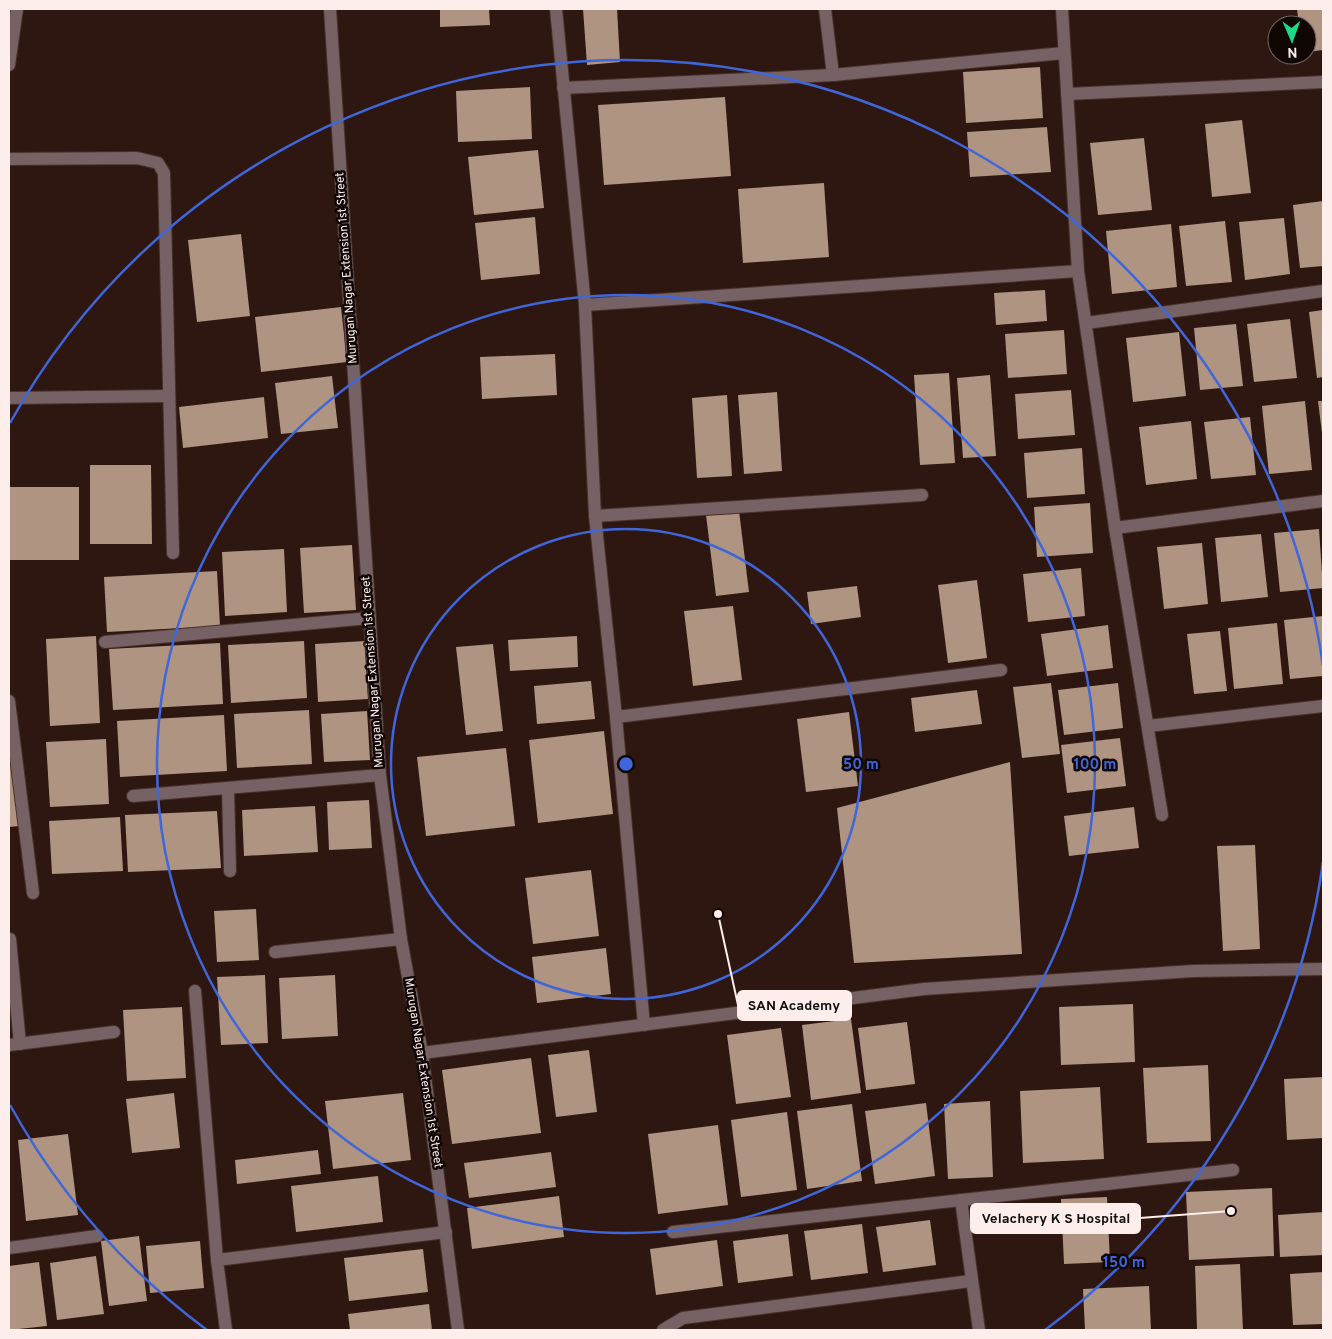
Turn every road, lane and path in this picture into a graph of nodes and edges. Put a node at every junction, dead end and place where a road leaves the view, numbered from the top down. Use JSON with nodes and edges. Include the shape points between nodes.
{"nodes":[{"id":1,"x":17,"y":9,"type":"edge"},
{"id":2,"x":330,"y":9,"type":"edge"},
{"id":3,"x":556,"y":9,"type":"edge"},
{"id":4,"x":825,"y":9,"type":"edge"},
{"id":5,"x":1062,"y":9,"type":"edge"},
{"id":6,"x":1064,"y":53,"type":"junction"},
{"id":7,"x":9,"y":65,"type":"edge"},
{"id":8,"x":833,"y":75,"type":"junction"},
{"id":9,"x":1323,"y":82,"type":"edge"},
{"id":10,"x":563,"y":88,"type":"junction"},
{"id":11,"x":1067,"y":94,"type":"junction"},
{"id":12,"x":9,"y":159,"type":"edge"},
{"id":13,"x":1078,"y":272,"type":"junction"},
{"id":14,"x":1323,"y":291,"type":"edge"},
{"id":15,"x":586,"y":305,"type":"junction"},
{"id":16,"x":1086,"y":323,"type":"junction"},
{"id":17,"x":169,"y":396,"type":"junction"},
{"id":18,"x":9,"y":398,"type":"edge"},
{"id":19,"x":922,"y":495,"type":"dead end"},
{"id":20,"x":1323,"y":501,"type":"edge"},
{"id":21,"x":595,"y":516,"type":"junction"},
{"id":22,"x":1114,"y":528,"type":"junction"},
{"id":23,"x":173,"y":553,"type":"dead end"},
{"id":24,"x":370,"y":618,"type":"junction"},
{"id":25,"x":104,"y":642,"type":"dead end"},
{"id":26,"x":1001,"y":670,"type":"dead end"},
{"id":27,"x":9,"y":701,"type":"edge"},
{"id":28,"x":1323,"y":706,"type":"edge"},
{"id":29,"x":616,"y":717,"type":"junction"},
{"id":30,"x":1148,"y":726,"type":"junction"},
{"id":31,"x":380,"y":775,"type":"junction"},
{"id":32,"x":228,"y":788,"type":"junction"},
{"id":33,"x":133,"y":796,"type":"dead end"},
{"id":34,"x":1162,"y":814,"type":"dead end"},
{"id":35,"x":230,"y":871,"type":"dead end"},
{"id":36,"x":33,"y":893,"type":"dead end"},
{"id":37,"x":10,"y":939,"type":"dead end"},
{"id":38,"x":401,"y":939,"type":"junction"},
{"id":39,"x":275,"y":952,"type":"dead end"},
{"id":40,"x":1323,"y":969,"type":"edge"},
{"id":41,"x":195,"y":991,"type":"dead end"},
{"id":42,"x":644,"y":1025,"type":"junction"},
{"id":43,"x":114,"y":1032,"type":"dead end"},
{"id":44,"x":14,"y":1044,"type":"edge"},
{"id":45,"x":422,"y":1053,"type":"junction"},
{"id":46,"x":1233,"y":1170,"type":"dead end"},
{"id":47,"x":961,"y":1200,"type":"junction"},
{"id":48,"x":446,"y":1232,"type":"junction"},
{"id":49,"x":673,"y":1232,"type":"dead end"},
{"id":50,"x":97,"y":1236,"type":"dead end"},
{"id":51,"x":9,"y":1248,"type":"edge"},
{"id":52,"x":217,"y":1260,"type":"junction"},
{"id":53,"x":971,"y":1280,"type":"junction"},
{"id":54,"x":226,"y":1330,"type":"edge"},
{"id":55,"x":458,"y":1330,"type":"edge"},
{"id":56,"x":663,"y":1330,"type":"edge"},
{"id":57,"x":979,"y":1330,"type":"edge"}],
"edges":[{"from":1,"to":7,"type":"street"},
{"from":2,"to":24,"type":"street","name":"Murugan Nagar Extension 1st Street"},
{"from":3,"to":10,"type":"street"},
{"from":4,"to":8,"type":"street"},
{"from":5,"to":6,"type":"street"},
{"from":6,"to":8,"type":"street"},
{"from":6,"to":11,"type":"street"},
{"from":8,"to":10,"type":"street"},
{"from":9,"to":11,"type":"street"},
{"from":10,"to":15,"type":"street"},
{"from":11,"to":13,"type":"street"},
{"from":12,"to":17,"type":"street","via":[[136,158],[158,163],[164,173],[165,185]]},
{"from":13,"to":15,"type":"street"},
{"from":13,"to":16,"type":"street"},
{"from":14,"to":16,"type":"street"},
{"from":15,"to":21,"type":"street"},
{"from":16,"to":22,"type":"street"},
{"from":17,"to":18,"type":"street"},
{"from":17,"to":23,"type":"street"},
{"from":19,"to":21,"type":"street"},
{"from":20,"to":22,"type":"street"},
{"from":21,"to":29,"type":"street"},
{"from":22,"to":30,"type":"street"},
{"from":24,"to":25,"type":"street"},
{"from":24,"to":31,"type":"street","name":"Murugan Nagar Extension 1st Street"},
{"from":26,"to":29,"type":"street"},
{"from":27,"to":36,"type":"street"},
{"from":28,"to":30,"type":"street"},
{"from":29,"to":42,"type":"street"},
{"from":30,"to":34,"type":"street"},
{"from":31,"to":32,"type":"street"},
{"from":31,"to":38,"type":"street","name":"Murugan Nagar Extension 1st Street"},
{"from":32,"to":33,"type":"street"},
{"from":32,"to":35,"type":"street"},
{"from":37,"to":44,"type":"street"},
{"from":38,"to":39,"type":"street"},
{"from":38,"to":45,"type":"street","name":"Murugan Nagar Extension 1st Street"},
{"from":40,"to":42,"type":"street","via":[[1193,971],[924,989]]},
{"from":41,"to":52,"type":"street"},
{"from":42,"to":45,"type":"street"},
{"from":43,"to":44,"type":"street"},
{"from":45,"to":48,"type":"street","name":"Murugan Nagar Extension 1st Street"},
{"from":46,"to":47,"type":"street"},
{"from":47,"to":49,"type":"street"},
{"from":47,"to":53,"type":"street"},
{"from":48,"to":52,"type":"street"},
{"from":48,"to":55,"type":"street","name":"Murugan Nagar Extension 1st Street"},
{"from":50,"to":51,"type":"street"},
{"from":52,"to":54,"type":"street"},
{"from":53,"to":56,"type":"street","via":[[683,1318]]},
{"from":53,"to":57,"type":"street"}]}
